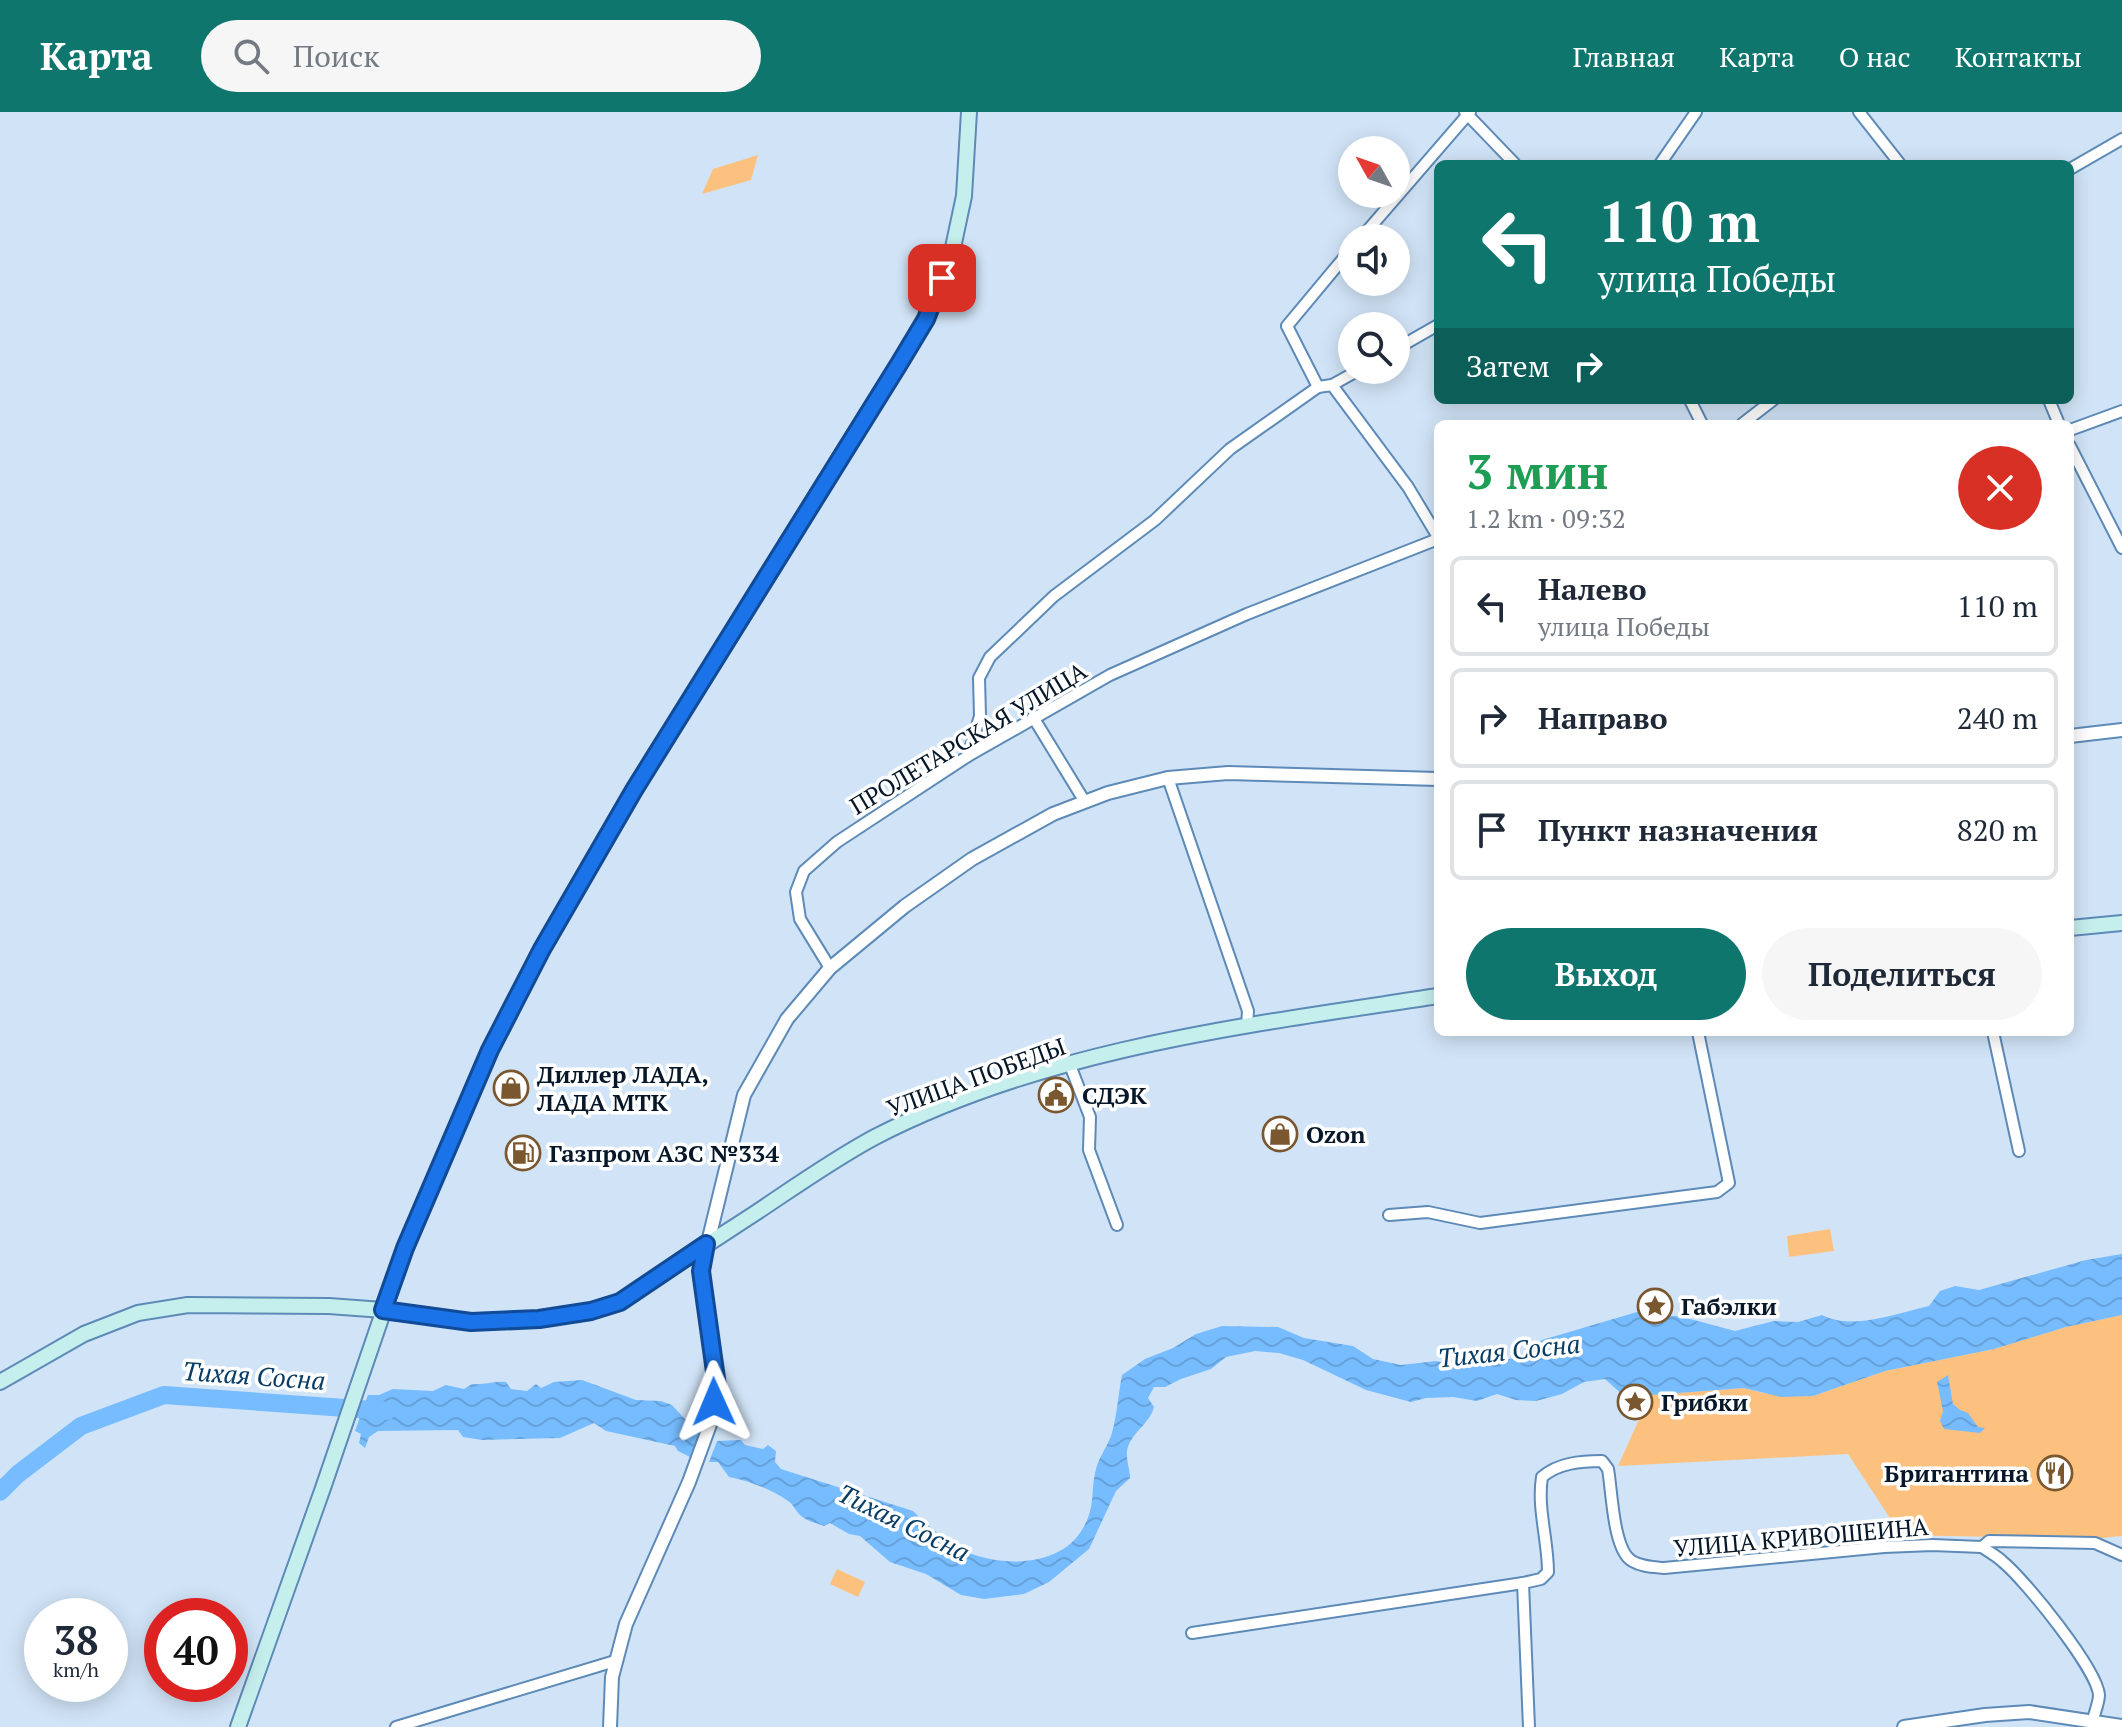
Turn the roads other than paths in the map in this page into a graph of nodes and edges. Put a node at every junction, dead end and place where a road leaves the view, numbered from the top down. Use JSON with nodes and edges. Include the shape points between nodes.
{"nodes":[{"id":1,"x":969,"y":112,"type":"edge"},
{"id":2,"x":1696,"y":112,"type":"edge"},
{"id":3,"x":1859,"y":112,"type":"edge"},
{"id":4,"x":1468,"y":113,"type":"edge"},
{"id":5,"x":2122,"y":139,"type":"edge"},
{"id":6,"x":1511,"y":160,"type":"edge"},
{"id":7,"x":1663,"y":160,"type":"edge"},
{"id":8,"x":1897,"y":160,"type":"edge"},
{"id":9,"x":2074,"y":167,"type":"edge"},
{"id":10,"x":1373,"y":224,"type":"edge"},
{"id":11,"x":1338,"y":264,"type":"edge"},
{"id":12,"x":1434,"y":327,"type":"edge"},
{"id":13,"x":1410,"y":341,"type":"edge"},
{"id":14,"x":1338,"y":382,"type":"edge"},
{"id":15,"x":1332,"y":385,"type":"junction"},
{"id":16,"x":1318,"y":387,"type":"junction"},
{"id":17,"x":1768,"y":404,"type":"edge"},
{"id":18,"x":2122,"y":411,"type":"edge"},
{"id":19,"x":1747,"y":420,"type":"edge"},
{"id":20,"x":2074,"y":429,"type":"edge"},
{"id":21,"x":2074,"y":454,"type":"edge"},
{"id":22,"x":1434,"y":531,"type":"edge"},
{"id":23,"x":1434,"y":540,"type":"edge"},
{"id":24,"x":2122,"y":548,"type":"edge"},
{"id":25,"x":1033,"y":717,"type":"junction"},
{"id":26,"x":2122,"y":730,"type":"edge"},
{"id":27,"x":2074,"y":736,"type":"edge"},
{"id":28,"x":968,"y":756,"type":"junction"},
{"id":29,"x":1168,"y":778,"type":"junction"},
{"id":30,"x":1434,"y":779,"type":"edge"},
{"id":31,"x":1085,"y":802,"type":"junction"},
{"id":32,"x":2122,"y":923,"type":"edge"},
{"id":33,"x":2074,"y":928,"type":"edge"},
{"id":34,"x":830,"y":968,"type":"junction"},
{"id":35,"x":1434,"y":997,"type":"edge"},
{"id":36,"x":1247,"y":1025,"type":"junction"},
{"id":37,"x":1699,"y":1036,"type":"edge"},
{"id":38,"x":1994,"y":1036,"type":"edge"},
{"id":39,"x":1070,"y":1065,"type":"junction"},
{"id":40,"x":2019,"y":1151,"type":"dead end"},
{"id":41,"x":1389,"y":1215,"type":"dead end"},
{"id":42,"x":1117,"y":1225,"type":"dead end"},
{"id":43,"x":706,"y":1244,"type":"junction"},
{"id":44,"x":383,"y":1310,"type":"junction"},
{"id":45,"x":0,"y":1382,"type":"edge"},
{"id":46,"x":1982,"y":1547,"type":"junction"},
{"id":47,"x":2122,"y":1555,"type":"edge"},
{"id":48,"x":1523,"y":1583,"type":"junction"},
{"id":49,"x":1192,"y":1633,"type":"dead end"},
{"id":50,"x":615,"y":1661,"type":"junction"},
{"id":51,"x":2093,"y":1719,"type":"junction"},
{"id":52,"x":2122,"y":1726,"type":"edge"},
{"id":53,"x":238,"y":1727,"type":"edge"},
{"id":54,"x":396,"y":1727,"type":"edge"},
{"id":55,"x":610,"y":1727,"type":"edge"},
{"id":56,"x":1529,"y":1727,"type":"edge"},
{"id":57,"x":1904,"y":1727,"type":"edge"}],
"edges":[{"from":1,"to":44,"type":"main road","via":[[964,196],[951,257],[926,319],[634,790],[542,949],[490,1050]]},
{"from":2,"to":7,"type":"street"},
{"from":3,"to":8,"type":"street"},
{"from":4,"to":6,"type":"street"},
{"from":4,"to":10,"type":"street"},
{"from":5,"to":9,"type":"street"},
{"from":11,"to":16,"type":"street","via":[[1287,326]]},
{"from":12,"to":13,"type":"street"},
{"from":14,"to":15,"type":"street"},
{"from":15,"to":16,"type":"street"},
{"from":15,"to":22,"type":"street"},
{"from":16,"to":28,"type":"street","via":[[1230,449],[1155,520],[1054,596],[990,657],[979,678],[980,716]]},
{"from":17,"to":19,"type":"street"},
{"from":18,"to":20,"type":"street"},
{"from":21,"to":24,"type":"street"},
{"from":23,"to":25,"type":"street","name":"ПРОЛЕТАРСКАЯ УЛИЦА","via":[[1247,614],[1110,675]]},
{"from":25,"to":28,"type":"street","name":"ПРОЛЕТАРСКАЯ УЛИЦА"},
{"from":25,"to":31,"type":"street"},
{"from":26,"to":27,"type":"street"},
{"from":28,"to":34,"type":"street","name":"ПРОЛЕТАРСКАЯ УЛИЦА","via":[[837,842],[804,871],[796,892],[800,919]]},
{"from":29,"to":30,"type":"street","via":[[1228,773]]},
{"from":29,"to":31,"type":"street"},
{"from":29,"to":36,"type":"street","via":[[1248,1011]]},
{"from":31,"to":34,"type":"street","via":[[972,859]]},
{"from":32,"to":33,"type":"main road"},
{"from":34,"to":43,"type":"street","via":[[787,1019],[744,1095]]},
{"from":35,"to":36,"type":"main road","name":"УЛИЦА ПОБЕДЫ"},
{"from":36,"to":39,"type":"main road","name":"УЛИЦА ПОБЕДЫ"},
{"from":37,"to":41,"type":"street","via":[[1729,1183],[1717,1192],[1480,1223],[1428,1212]]},
{"from":38,"to":40,"type":"street"},
{"from":39,"to":42,"type":"street","via":[[1090,1117],[1089,1150]]},
{"from":39,"to":43,"type":"main road","name":"УЛИЦА ПОБЕДЫ","via":[[876,1137]]},
{"from":43,"to":44,"type":"main road","name":"УЛИЦА ПОБЕДЫ","via":[[620,1302],[591,1311],[471,1322]]},
{"from":43,"to":50,"type":"street","via":[[701,1271],[717,1386],[712,1419]]},
{"from":44,"to":45,"type":"main road","name":"УЛИЦА ПОБЕДЫ","via":[[188,1305],[138,1313],[84,1334]]},
{"from":44,"to":53,"type":"main road"},
{"from":46,"to":47,"type":"street","via":[[2005,1540],[2095,1543]]},
{"from":46,"to":48,"type":"street","name":"УЛИЦА КРИВОШЕИНА","via":[[1884,1547],[1645,1566],[1620,1549],[1608,1469],[1602,1461],[1587,1461],[1552,1468],[1542,1477],[1548,1572]]},
{"from":46,"to":51,"type":"street","via":[[2019,1578],[2086,1666],[2099,1694]]},
{"from":48,"to":49,"type":"street"},
{"from":48,"to":56,"type":"street"},
{"from":50,"to":54,"type":"street"},
{"from":50,"to":55,"type":"street"},
{"from":51,"to":52,"type":"street"},
{"from":51,"to":57,"type":"street","via":[[2029,1712]]}]}
